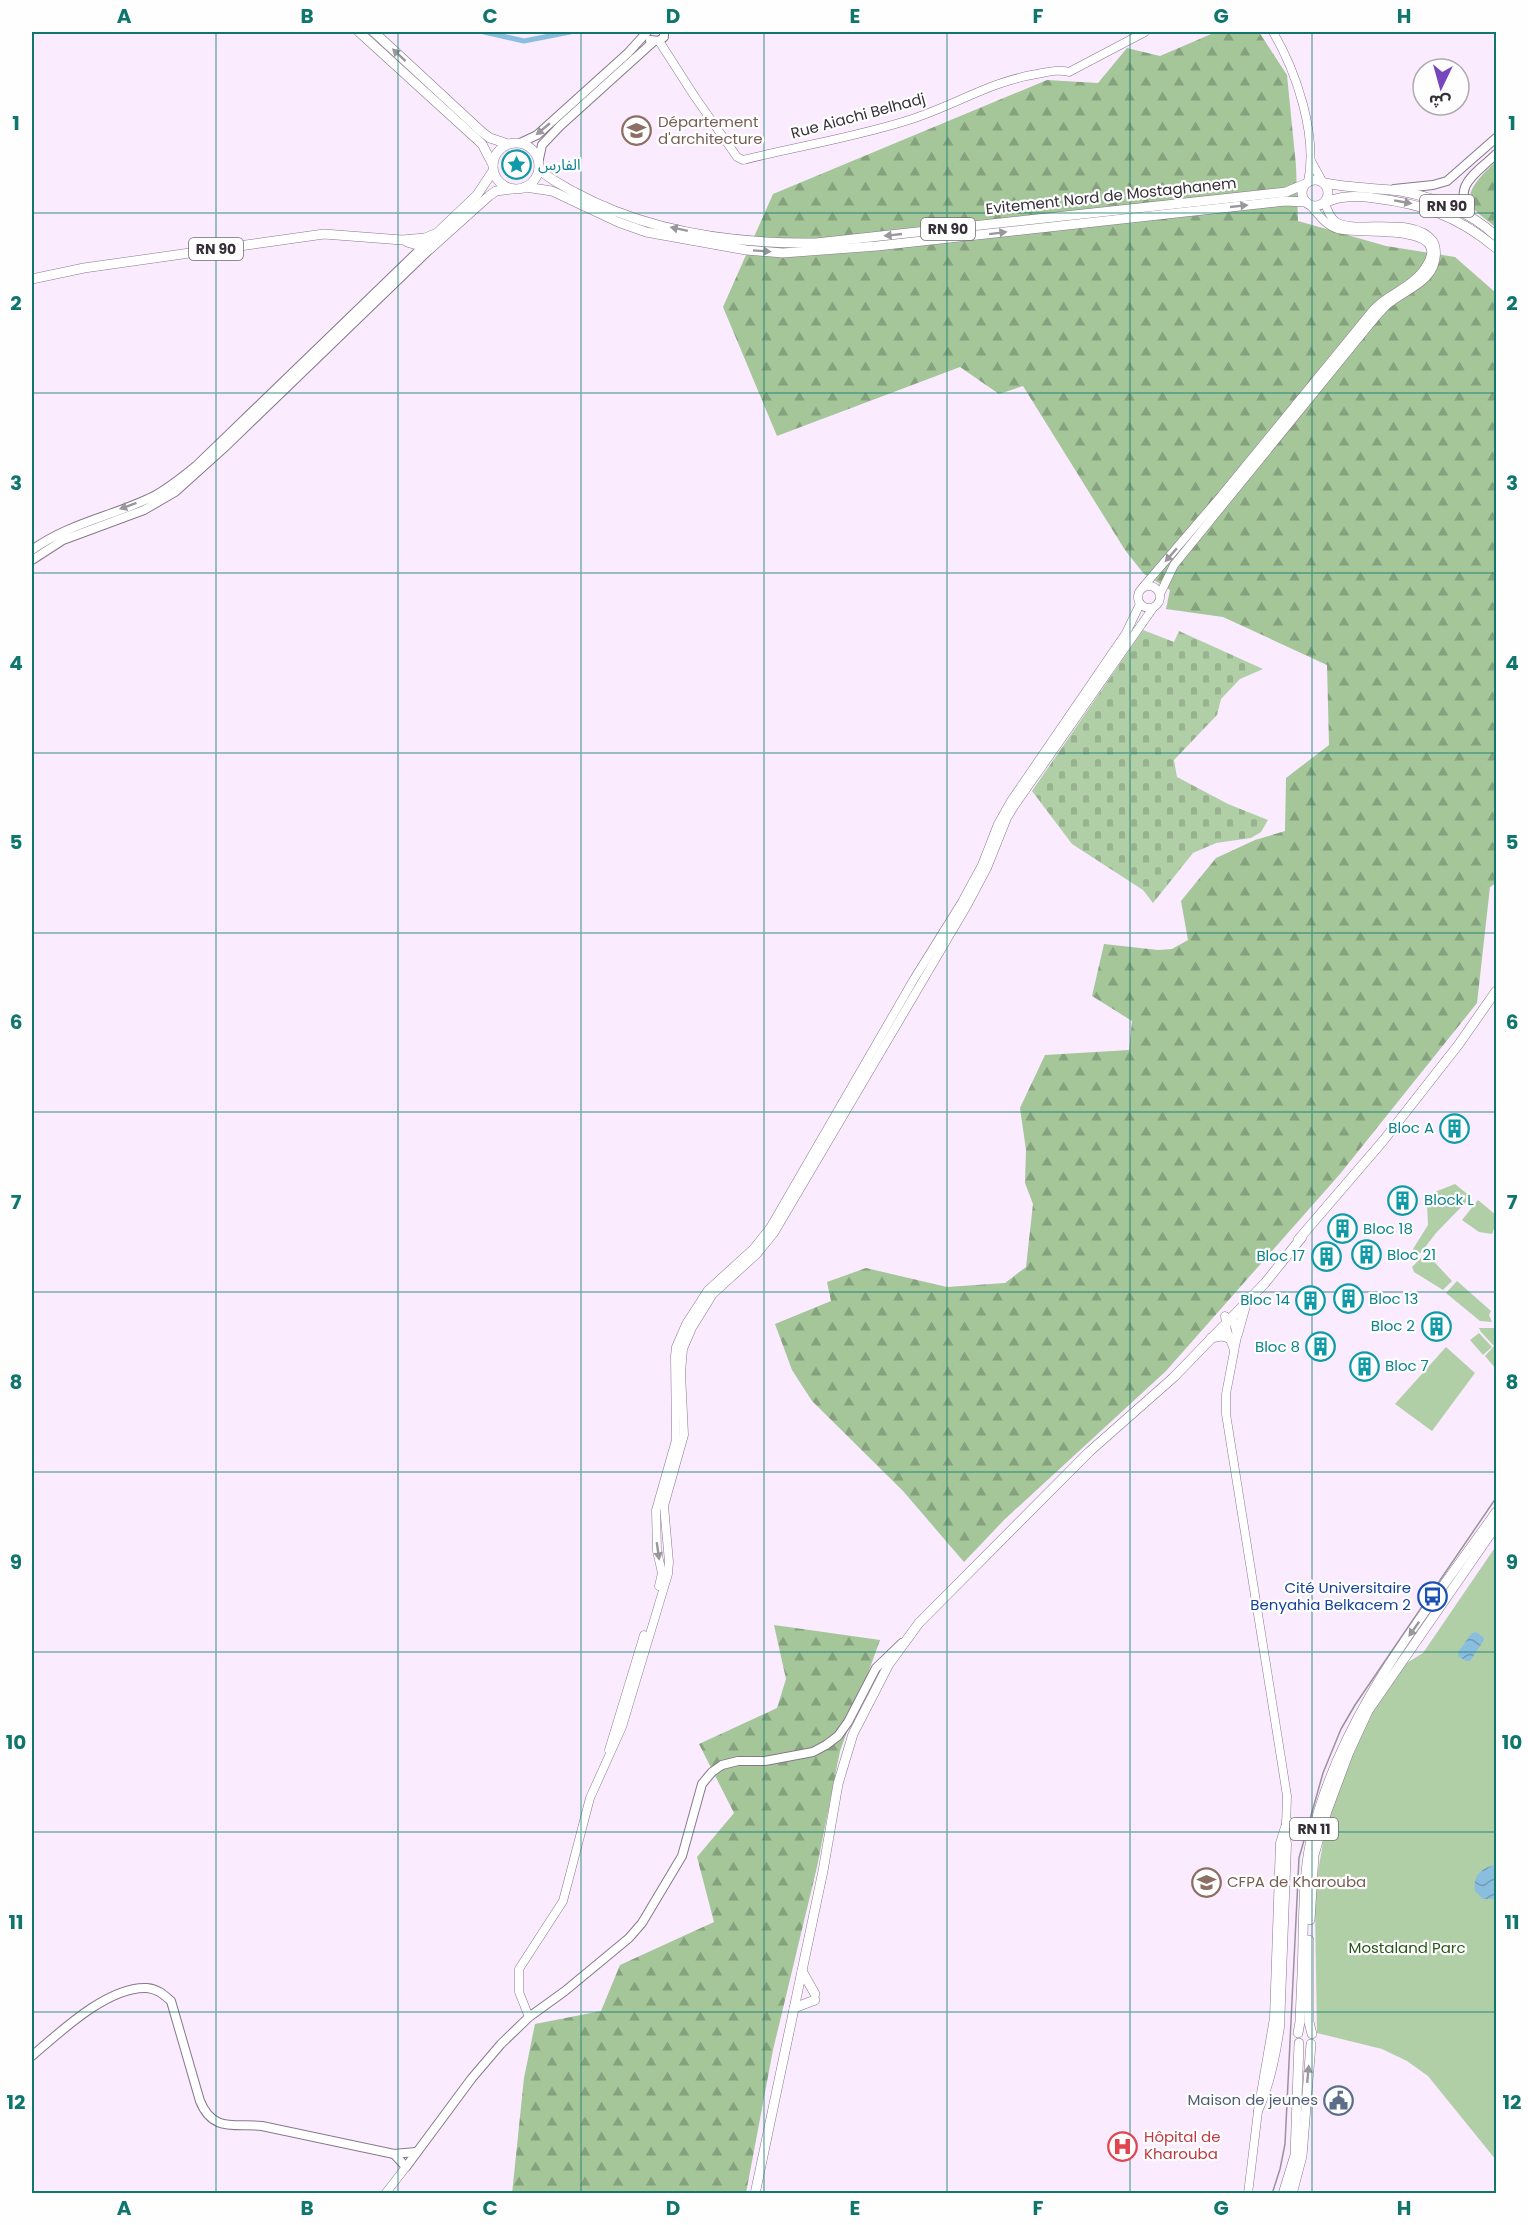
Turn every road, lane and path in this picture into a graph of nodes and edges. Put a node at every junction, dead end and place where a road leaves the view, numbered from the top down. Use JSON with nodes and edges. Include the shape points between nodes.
{"nodes":[{"id":1,"x":359,"y":32,"type":"edge"},
{"id":2,"x":374,"y":32,"type":"edge"},
{"id":3,"x":647,"y":32,"type":"edge"},
{"id":4,"x":1145,"y":32,"type":"edge"},
{"id":5,"x":1273,"y":32,"type":"edge"},
{"id":6,"x":662,"y":36,"type":"edge"},
{"id":7,"x":1497,"y":138,"type":"edge"},
{"id":8,"x":520,"y":143,"type":"junction"},
{"id":9,"x":508,"y":144,"type":"junction"},
{"id":10,"x":1497,"y":154,"type":"edge"},
{"id":11,"x":1309,"y":157,"type":"junction"},
{"id":12,"x":539,"y":164,"type":"junction"},
{"id":13,"x":493,"y":168,"type":"junction"},
{"id":14,"x":1452,"y":178,"type":"junction"},
{"id":15,"x":1323,"y":182,"type":"junction"},
{"id":16,"x":1306,"y":183,"type":"junction"},
{"id":17,"x":1467,"y":183,"type":"junction"},
{"id":18,"x":525,"y":187,"type":"junction"},
{"id":19,"x":512,"y":189,"type":"junction"},
{"id":20,"x":1390,"y":190,"type":"junction"},
{"id":21,"x":1324,"y":202,"type":"junction"},
{"id":22,"x":1308,"y":204,"type":"junction"},
{"id":23,"x":1470,"y":216,"type":"junction"},
{"id":24,"x":437,"y":232,"type":"junction"},
{"id":25,"x":1497,"y":236,"type":"edge"},
{"id":26,"x":402,"y":240,"type":"junction"},
{"id":27,"x":426,"y":248,"type":"junction"},
{"id":28,"x":1497,"y":248,"type":"edge"},
{"id":29,"x":32,"y":279,"type":"edge"},
{"id":30,"x":32,"y":550,"type":"edge"},
{"id":31,"x":32,"y":560,"type":"edge"},
{"id":32,"x":1143,"y":587,"type":"junction"},
{"id":33,"x":1160,"y":594,"type":"junction"},
{"id":34,"x":1140,"y":604,"type":"junction"},
{"id":35,"x":1153,"y":608,"type":"junction"},
{"id":36,"x":1497,"y":991,"type":"edge"},
{"id":37,"x":1302,"y":1237,"type":"junction"},
{"id":38,"x":1247,"y":1302,"type":"junction"},
{"id":39,"x":1227,"y":1319,"type":"junction"},
{"id":40,"x":1233,"y":1337,"type":"junction"},
{"id":41,"x":1209,"y":1340,"type":"junction"},
{"id":42,"x":1161,"y":1388,"type":"junction"},
{"id":43,"x":1497,"y":1512,"type":"edge"},
{"id":44,"x":1497,"y":1526,"type":"edge"},
{"id":45,"x":906,"y":1639,"type":"junction"},
{"id":46,"x":606,"y":1763,"type":"junction"},
{"id":47,"x":1286,"y":1824,"type":"junction"},
{"id":48,"x":1315,"y":1827,"type":"junction"},
{"id":49,"x":802,"y":1971,"type":"junction"},
{"id":50,"x":794,"y":2008,"type":"junction"},
{"id":51,"x":529,"y":2017,"type":"junction"},
{"id":52,"x":1298,"y":2038,"type":"junction"},
{"id":53,"x":1312,"y":2039,"type":"junction"},
{"id":54,"x":32,"y":2056,"type":"edge"},
{"id":55,"x":416,"y":2152,"type":"junction"},
{"id":56,"x":394,"y":2154,"type":"junction"},
{"id":57,"x":406,"y":2166,"type":"junction"},
{"id":58,"x":385,"y":2193,"type":"edge"},
{"id":59,"x":755,"y":2193,"type":"edge"},
{"id":60,"x":1248,"y":2193,"type":"edge"},
{"id":61,"x":1283,"y":2193,"type":"edge"},
{"id":62,"x":1292,"y":2193,"type":"edge"}],
"edges":[{"from":1,"to":13,"type":"main road","via":[[482,144]]},
{"from":9,"to":2,"type":"main road","one_way":true,"via":[[482,132]]},
{"from":3,"to":6,"type":"main road","via":[[648,37]]},
{"from":3,"to":8,"type":"main road","one_way":true,"via":[[537,135]]},
{"from":4,"to":6,"type":"street","name":"Rue Aiachi Belhadj","via":[[1068,72],[1022,76],[912,119],[743,160],[737,157]]},
{"from":5,"to":11,"type":"street","via":[[1298,84]]},
{"from":6,"to":12,"type":"main road","via":[[560,126],[542,146]]},
{"from":7,"to":14,"type":"main road"},
{"from":8,"to":9,"type":"main road"},
{"from":8,"to":12,"type":"main road","via":[[532,148]]},
{"from":9,"to":13,"type":"main road","via":[[497,152]]},
{"from":10,"to":17,"type":"main road"},
{"from":11,"to":15,"type":"street"},
{"from":11,"to":16,"type":"street"},
{"from":16,"to":12,"type":"main road","name":"Evitement Nord de Mostaghanem","number":"RN 90","one_way":true,"via":[[1274,193],[816,243],[778,243],[715,237],[624,215],[552,180]]},
{"from":12,"to":18,"type":"main road","via":[[532,183]]},
{"from":13,"to":19,"type":"main road","via":[[500,183]]},
{"from":13,"to":24,"type":"main road","via":[[477,195]]},
{"from":14,"to":17,"type":"main road"},
{"from":14,"to":20,"type":"main road","via":[[1433,185]]},
{"from":15,"to":16,"type":"main road","via":[[1314,179]]},
{"from":15,"to":20,"type":"main road","number":"RN 90"},
{"from":15,"to":21,"type":"main road","via":[[1329,193]]},
{"from":16,"to":22,"type":"main road","via":[[1302,195]]},
{"from":17,"to":23,"type":"main road","via":[[1462,196]]},
{"from":18,"to":19,"type":"main road"},
{"from":18,"to":22,"type":"main road","name":"Evitement Nord de Mostaghanem","number":"RN 90","one_way":true,"via":[[552,191],[646,232],[783,253],[1285,201]]},
{"from":19,"to":27,"type":"main road","via":[[496,191]]},
{"from":20,"to":23,"type":"main road","number":"RN 90","via":[[1429,199]]},
{"from":21,"to":22,"type":"main road","via":[[1318,206]]},
{"from":21,"to":28,"type":"main road","number":"RN 90","one_way":true,"via":[[1342,197],[1406,202],[1450,218]]},
{"from":21,"to":33,"type":"street","via":[[1330,216],[1340,224],[1397,227],[1424,233],[1436,246],[1433,267],[1420,285],[1391,302],[1375,318],[1174,565]]},
{"from":22,"to":32,"type":"street","one_way":true,"via":[[1328,225],[1340,230],[1420,238],[1430,249],[1429,261],[1416,278],[1383,300],[1369,315]]},
{"from":23,"to":25,"type":"main road","number":"RN 90"},
{"from":24,"to":26,"type":"main road","number":"RN 90","via":[[426,238]]},
{"from":24,"to":27,"type":"main road"},
{"from":26,"to":27,"type":"main road","number":"RN 90"},
{"from":26,"to":29,"type":"main road","number":"RN 90","via":[[324,234]]},
{"from":27,"to":30,"type":"main road","one_way":true,"via":[[177,481],[154,496],[63,531]]},
{"from":27,"to":31,"type":"main road","via":[[175,492],[144,510],[63,540]]},
{"from":32,"to":33,"type":"street","via":[[1153,586]]},
{"from":32,"to":34,"type":"street","via":[[1137,596]]},
{"from":33,"to":35,"type":"street"},
{"from":34,"to":35,"type":"street"},
{"from":34,"to":46,"type":"street","one_way":true,"via":[[1126,633],[1007,808],[962,902],[770,1228],[753,1250],[708,1290],[686,1324],[675,1356],[676,1440],[656,1510],[661,1581]]},
{"from":35,"to":46,"type":"street","via":[[1007,818],[968,904],[774,1233],[713,1294],[692,1328],[681,1360],[684,1435],[664,1506],[668,1574],[622,1727]]},
{"from":36,"to":37,"type":"main road","via":[[1397,1123]]},
{"from":37,"to":38,"type":"main road"},
{"from":37,"to":39,"type":"main road"},
{"from":38,"to":39,"type":"main road"},
{"from":38,"to":40,"type":"main road"},
{"from":39,"to":40,"type":"street"},
{"from":39,"to":41,"type":"main road"},
{"from":39,"to":42,"type":"main road"},
{"from":40,"to":41,"type":"main road"},
{"from":40,"to":47,"type":"street","via":[[1226,1414],[1287,1796]]},
{"from":41,"to":42,"type":"main road"},
{"from":42,"to":45,"type":"main road","via":[[1089,1452]]},
{"from":43,"to":48,"type":"main road","number":"RN 11","one_way":true,"via":[[1362,1708],[1341,1749]]},
{"from":44,"to":53,"type":"main road","number":"RN 11","via":[[1368,1712],[1336,1784],[1318,1841],[1311,1883]]},
{"from":45,"to":49,"type":"main road","via":[[864,1712],[845,1757]]},
{"from":45,"to":51,"type":"main road","via":[[876,1668],[848,1722],[826,1745],[813,1752],[765,1761],[738,1761],[712,1772],[702,1784],[682,1856],[642,1923],[565,1991]]},
{"from":46,"to":51,"type":"street","via":[[590,1798],[563,1901],[519,1969],[521,2000]]},
{"from":47,"to":48,"type":"main road"},
{"from":47,"to":60,"type":"street","via":[[1280,2027],[1258,2111]]},
{"from":48,"to":52,"type":"main road","number":"RN 11","via":[[1304,1883]]},
{"from":49,"to":50,"type":"main road"},
{"from":49,"to":50,"type":"main road","via":[[815,1997]]},
{"from":50,"to":59,"type":"main road"},
{"from":51,"to":55,"type":"main road","via":[[472,2078]]},
{"from":52,"to":53,"type":"main road","via":[[1303,2046]]},
{"from":52,"to":53,"type":"main road","via":[[1305,2030]]},
{"from":52,"to":61,"type":"main road","number":"RN 11","via":[[1295,2155]]},
{"from":62,"to":53,"type":"main road","number":"RN 11","one_way":true,"via":[[1302,2156]]},
{"from":54,"to":56,"type":"main road","via":[[78,2018],[106,2001],[120,1993],[148,1988],[171,2001],[200,2101],[219,2123],[262,2126]]},
{"from":55,"to":56,"type":"main road"},
{"from":55,"to":57,"type":"main road"},
{"from":56,"to":57,"type":"main road"},
{"from":57,"to":58,"type":"street"}]}
